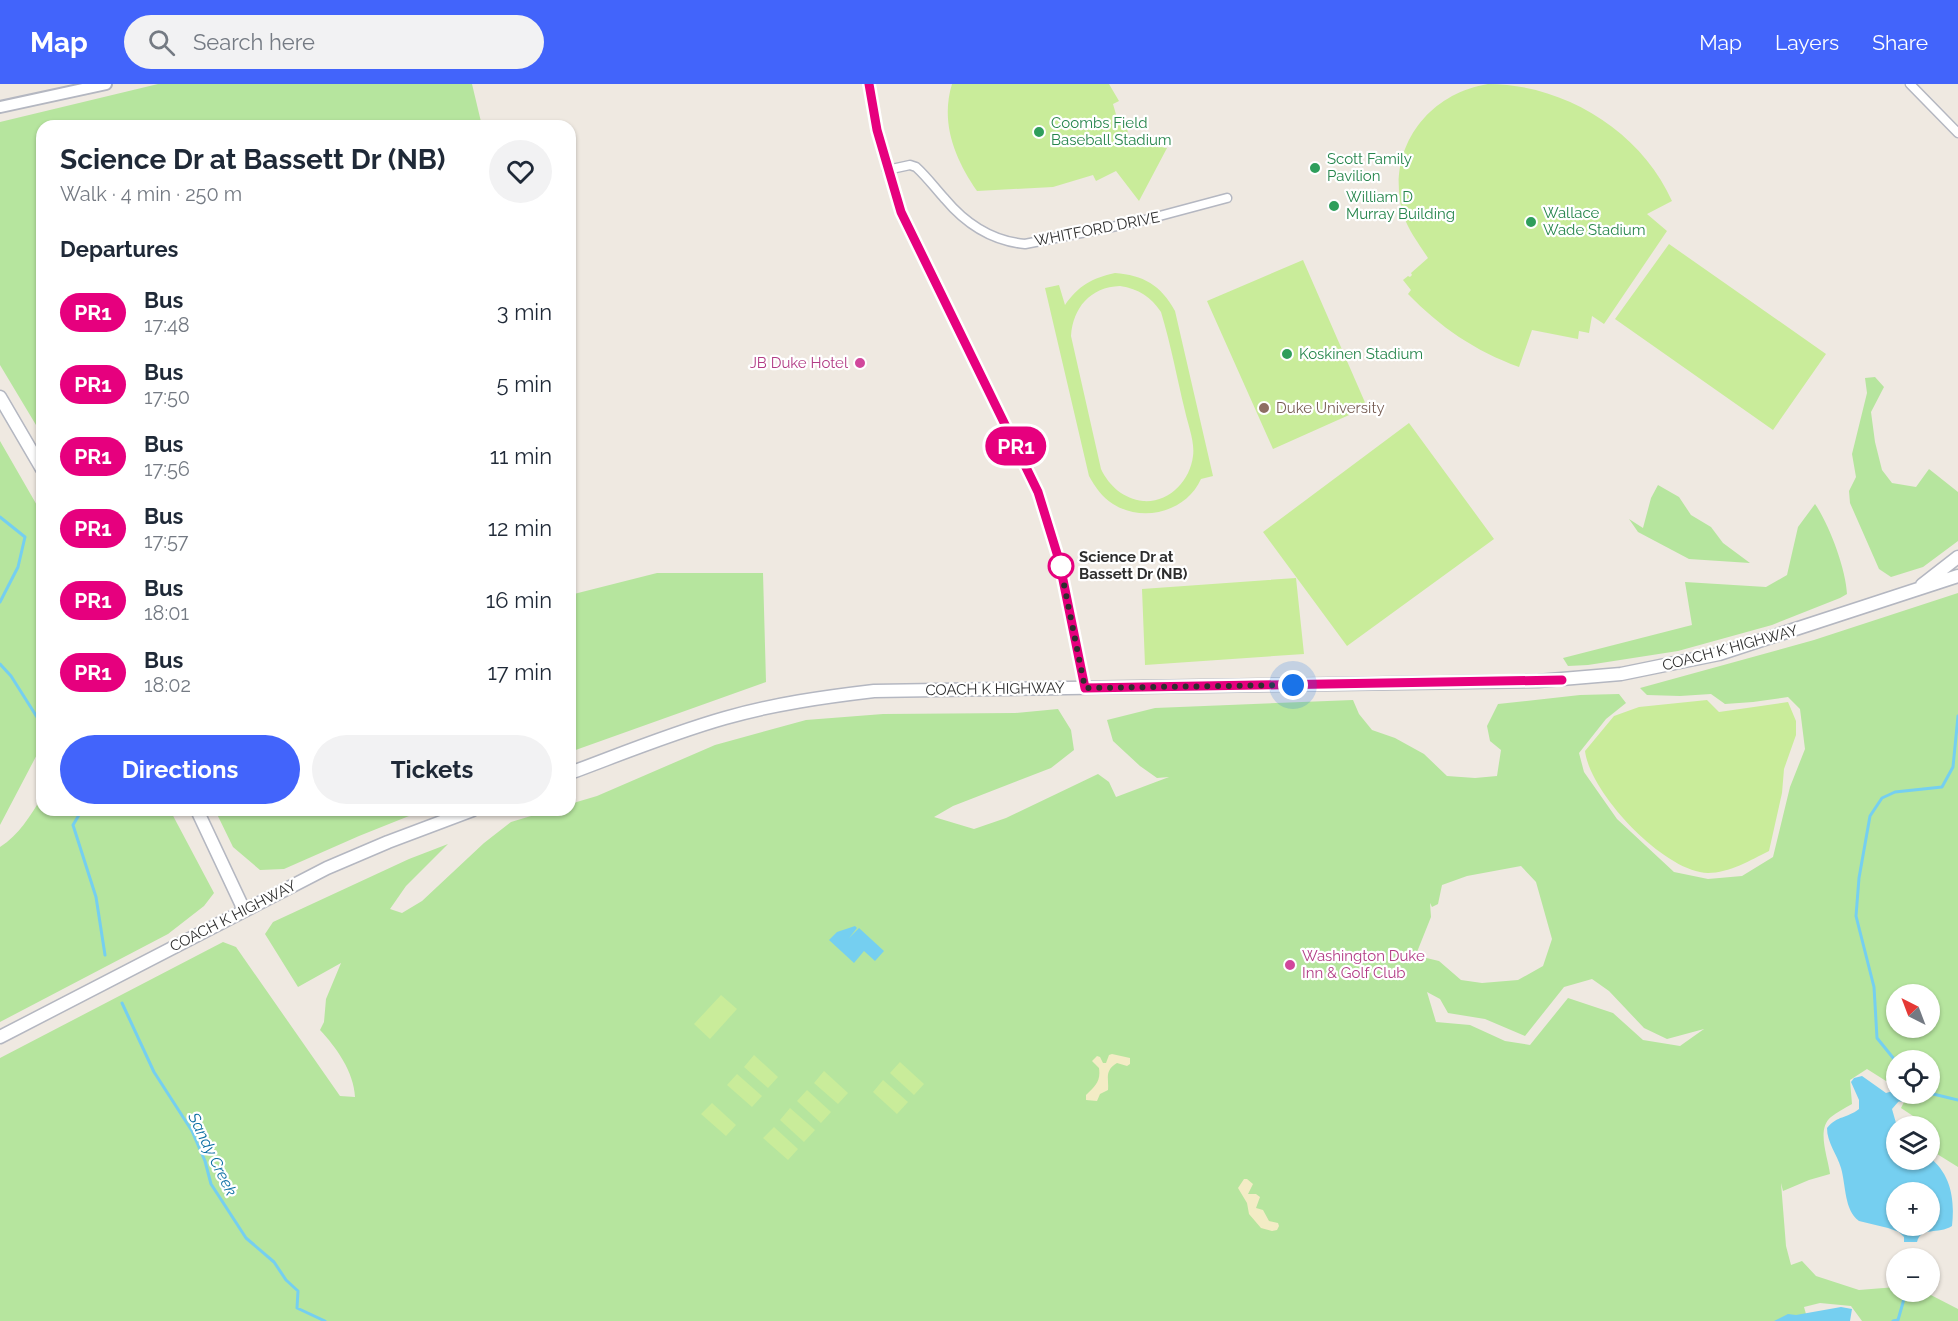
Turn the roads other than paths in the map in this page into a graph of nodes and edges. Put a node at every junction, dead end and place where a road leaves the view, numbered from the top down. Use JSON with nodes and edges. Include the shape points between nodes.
{"nodes":[{"id":1,"x":106,"y":84,"type":"edge"},
{"id":2,"x":869,"y":84,"type":"edge"},
{"id":3,"x":1910,"y":84,"type":"edge"},
{"id":4,"x":0,"y":107,"type":"edge"},
{"id":5,"x":1958,"y":133,"type":"edge"},
{"id":6,"x":887,"y":170,"type":"junction"},
{"id":7,"x":1227,"y":198,"type":"dead end"},
{"id":8,"x":0,"y":397,"type":"edge"},
{"id":9,"x":36,"y":459,"type":"edge"},
{"id":10,"x":1958,"y":557,"type":"edge"},
{"id":11,"x":1958,"y":576,"type":"edge"},
{"id":12,"x":1914,"y":591,"type":"junction"},
{"id":13,"x":1085,"y":688,"type":"junction"},
{"id":14,"x":576,"y":771,"type":"edge"},
{"id":15,"x":200,"y":816,"type":"edge"},
{"id":16,"x":457,"y":816,"type":"edge"},
{"id":17,"x":244,"y":910,"type":"junction"},
{"id":18,"x":0,"y":1037,"type":"edge"}],
"edges":[{"from":1,"to":4,"type":"street"},
{"from":2,"to":6,"type":"street"},
{"from":3,"to":5,"type":"street"},
{"from":6,"to":7,"type":"street","name":"WHITFORD DRIVE","via":[[916,167],[981,232],[1009,243],[1025,244],[1137,222]]},
{"from":6,"to":13,"type":"street","via":[[901,212],[1038,492],[1059,560]]},
{"from":8,"to":9,"type":"main road"},
{"from":10,"to":12,"type":"main road"},
{"from":11,"to":12,"type":"main road","name":"COACH K HIGHWAY"},
{"from":12,"to":13,"type":"main road","name":"COACH K HIGHWAY","via":[[1719,654],[1604,676],[1538,681]]},
{"from":13,"to":14,"type":"main road","name":"COACH K HIGHWAY","via":[[874,692],[794,702],[680,732]]},
{"from":15,"to":17,"type":"main road"},
{"from":16,"to":17,"type":"main road","name":"COACH K HIGHWAY","via":[[327,868]]},
{"from":17,"to":18,"type":"main road","name":"COACH K HIGHWAY"}]}
